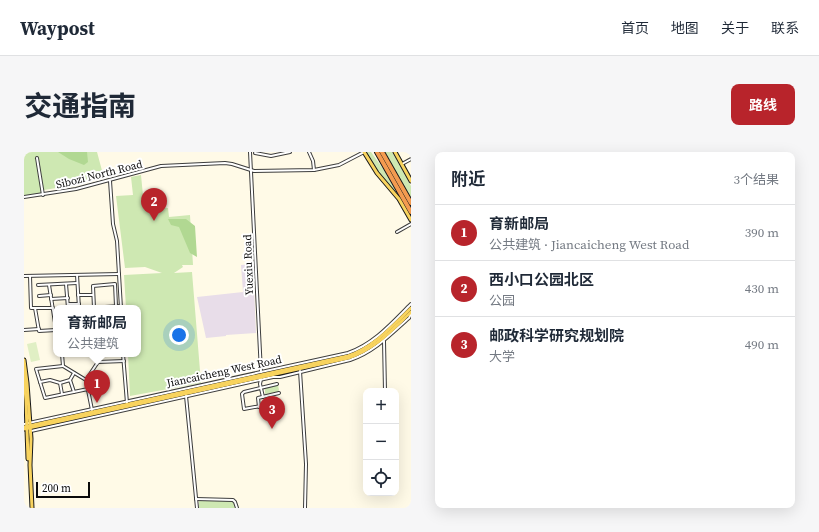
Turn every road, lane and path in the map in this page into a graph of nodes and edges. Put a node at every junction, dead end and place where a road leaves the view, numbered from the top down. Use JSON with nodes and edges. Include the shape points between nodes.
{"nodes":[{"id":1,"x":250,"y":152,"type":"edge"},
{"id":2,"x":290,"y":152,"type":"edge"},
{"id":3,"x":309,"y":152,"type":"edge"},
{"id":4,"x":364,"y":152,"type":"edge"},
{"id":5,"x":376,"y":152,"type":"edge"},
{"id":6,"x":382,"y":152,"type":"edge"},
{"id":7,"x":395,"y":152,"type":"edge"},
{"id":8,"x":255,"y":153,"type":"dead end"},
{"id":9,"x":37,"y":158,"type":"dead end"},
{"id":10,"x":411,"y":159,"type":"edge"},
{"id":11,"x":402,"y":164,"type":"junction"},
{"id":12,"x":251,"y":170,"type":"junction"},
{"id":13,"x":314,"y":170,"type":"junction"},
{"id":14,"x":110,"y":180,"type":"junction"},
{"id":15,"x":411,"y":181,"type":"edge"},
{"id":16,"x":43,"y":195,"type":"junction"},
{"id":17,"x":24,"y":197,"type":"edge"},
{"id":18,"x":411,"y":203,"type":"edge"},
{"id":19,"x":411,"y":212,"type":"edge"},
{"id":20,"x":411,"y":220,"type":"edge"},
{"id":21,"x":411,"y":224,"type":"edge"},
{"id":22,"x":397,"y":232,"type":"dead end"},
{"id":23,"x":119,"y":274,"type":"junction"},
{"id":24,"x":77,"y":275,"type":"junction"},
{"id":25,"x":24,"y":276,"type":"edge"},
{"id":26,"x":30,"y":276,"type":"junction"},
{"id":27,"x":77,"y":283,"type":"junction"},
{"id":28,"x":49,"y":284,"type":"junction"},
{"id":29,"x":66,"y":284,"type":"junction"},
{"id":30,"x":38,"y":285,"type":"dead end"},
{"id":31,"x":51,"y":295,"type":"junction"},
{"id":32,"x":93,"y":295,"type":"junction"},
{"id":33,"x":38,"y":296,"type":"dead end"},
{"id":34,"x":78,"y":296,"type":"junction"},
{"id":35,"x":68,"y":298,"type":"junction"},
{"id":36,"x":51,"y":299,"type":"junction"},
{"id":37,"x":68,"y":304,"type":"joint"},
{"id":38,"x":79,"y":304,"type":"joint"},
{"id":39,"x":411,"y":304,"type":"edge"},
{"id":40,"x":94,"y":305,"type":"edge"},
{"id":41,"x":116,"y":305,"type":"edge"},
{"id":42,"x":121,"y":305,"type":"edge"},
{"id":43,"x":35,"y":308,"type":"junction"},
{"id":44,"x":53,"y":308,"type":"joint"},
{"id":45,"x":411,"y":308,"type":"edge"},
{"id":46,"x":411,"y":313,"type":"edge"},
{"id":47,"x":39,"y":329,"type":"junction"},
{"id":48,"x":24,"y":330,"type":"edge"},
{"id":49,"x":53,"y":330,"type":"edge"},
{"id":50,"x":382,"y":339,"type":"junction"},
{"id":51,"x":62,"y":357,"type":"edge"},
{"id":52,"x":96,"y":357,"type":"edge"},
{"id":53,"x":123,"y":357,"type":"edge"},
{"id":54,"x":24,"y":360,"type":"edge"},
{"id":55,"x":124,"y":361,"type":"junction"},
{"id":56,"x":98,"y":362,"type":"junction"},
{"id":57,"x":63,"y":366,"type":"junction"},
{"id":58,"x":300,"y":370,"type":"junction"},
{"id":59,"x":24,"y":373,"type":"edge"},
{"id":60,"x":74,"y":373,"type":"junction"},
{"id":61,"x":261,"y":376,"type":"junction"},
{"id":62,"x":70,"y":380,"type":"junction"},
{"id":63,"x":86,"y":380,"type":"junction"},
{"id":64,"x":40,"y":382,"type":"junction"},
{"id":65,"x":60,"y":383,"type":"junction"},
{"id":66,"x":277,"y":384,"type":"dead end"},
{"id":67,"x":202,"y":385,"type":"junction"},
{"id":68,"x":213,"y":385,"type":"junction"},
{"id":69,"x":260,"y":388,"type":"junction"},
{"id":70,"x":385,"y":388,"type":"edge"},
{"id":71,"x":88,"y":389,"type":"junction"},
{"id":72,"x":74,"y":392,"type":"junction"},
{"id":73,"x":279,"y":393,"type":"dead end"},
{"id":74,"x":62,"y":394,"type":"junction"},
{"id":75,"x":186,"y":394,"type":"junction"},
{"id":76,"x":263,"y":397,"type":"junction"},
{"id":77,"x":277,"y":403,"type":"dead end"},
{"id":78,"x":127,"y":404,"type":"junction"},
{"id":79,"x":259,"y":407,"type":"junction"},
{"id":80,"x":92,"y":410,"type":"junction"},
{"id":81,"x":27,"y":427,"type":"edge"},
{"id":82,"x":196,"y":499,"type":"junction"},
{"id":83,"x":31,"y":508,"type":"edge"},
{"id":84,"x":197,"y":508,"type":"edge"},
{"id":85,"x":237,"y":508,"type":"edge"},
{"id":86,"x":305,"y":508,"type":"edge"}],
"edges":[{"from":1,"to":12,"type":"street","name":"Yuexiu Road"},
{"from":2,"to":8,"type":"street","via":[[271,156]]},
{"from":3,"to":13,"type":"street"},
{"from":4,"to":13,"type":"street","name":"Sibozi North Road","via":[[339,165]]},
{"from":4,"to":20,"type":"main road","via":[[377,173],[399,199]]},
{"from":5,"to":19,"type":"highway"},
{"from":6,"to":18,"type":"highway"},
{"from":7,"to":11,"type":"main road"},
{"from":9,"to":16,"type":"street"},
{"from":10,"to":11,"type":"street"},
{"from":11,"to":15,"type":"main road"},
{"from":12,"to":13,"type":"street","name":"Sibozi North Road"},
{"from":12,"to":14,"type":"street","name":"Sibozi North Road","via":[[229,163],[171,165]]},
{"from":12,"to":61,"type":"street","name":"Yuexiu Road"},
{"from":14,"to":16,"type":"street","name":"Sibozi North Road"},
{"from":14,"to":23,"type":"street"},
{"from":16,"to":17,"type":"street","name":"Sibozi North Road"},
{"from":21,"to":22,"type":"street"},
{"from":23,"to":24,"type":"street"},
{"from":23,"to":42,"type":"street"},
{"from":24,"to":26,"type":"street"},
{"from":24,"to":27,"type":"street"},
{"from":25,"to":26,"type":"street"},
{"from":26,"to":43,"type":"street","via":[[31,308]]},
{"from":27,"to":29,"type":"street"},
{"from":27,"to":34,"type":"street"},
{"from":28,"to":29,"type":"street"},
{"from":28,"to":30,"type":"street"},
{"from":28,"to":31,"type":"street"},
{"from":29,"to":35,"type":"street"},
{"from":31,"to":33,"type":"street"},
{"from":31,"to":36,"type":"street"},
{"from":32,"to":34,"type":"street"},
{"from":32,"to":40,"type":"street"},
{"from":32,"to":41,"type":"street","via":[[93,286],[115,284]]},
{"from":34,"to":38,"type":"street"},
{"from":35,"to":36,"type":"street"},
{"from":35,"to":37,"type":"street"},
{"from":36,"to":44,"type":"street"},
{"from":37,"to":38,"type":"street"},
{"from":39,"to":61,"type":"street","name":"Jiancaicheng West Road","via":[[379,336],[361,348]]},
{"from":43,"to":44,"type":"street"},
{"from":43,"to":47,"type":"street"},
{"from":45,"to":50,"type":"main road","name":"Jiancaicheng West Road"},
{"from":46,"to":50,"type":"main road","name":"Jiancaicheng West Road"},
{"from":47,"to":48,"type":"street"},
{"from":47,"to":49,"type":"street"},
{"from":50,"to":58,"type":"main road","name":"Jiancaicheng West Road","via":[[351,357]]},
{"from":50,"to":61,"type":"main road","name":"Jiancaicheng West Road","via":[[352,354]]},
{"from":50,"to":70,"type":"street"},
{"from":51,"to":57,"type":"street"},
{"from":52,"to":56,"type":"street"},
{"from":53,"to":55,"type":"street"},
{"from":54,"to":81,"type":"main road"},
{"from":55,"to":56,"type":"street"},
{"from":55,"to":78,"type":"street"},
{"from":56,"to":63,"type":"street"},
{"from":57,"to":60,"type":"street"},
{"from":57,"to":64,"type":"street","via":[[36,369]]},
{"from":58,"to":61,"type":"main road","name":"Jiancaicheng West Road"},
{"from":58,"to":86,"type":"street","via":[[306,464]]},
{"from":59,"to":81,"type":"main road"},
{"from":60,"to":62,"type":"street"},
{"from":60,"to":63,"type":"street"},
{"from":61,"to":67,"type":"street","name":"Jiancaicheng West Road","via":[[242,376]]},
{"from":61,"to":68,"type":"main road","name":"Jiancaicheng West Road"},
{"from":61,"to":69,"type":"street","name":"Yuexiu Road"},
{"from":61,"to":75,"type":"main road","name":"Jiancaicheng West Road"},
{"from":62,"to":65,"type":"street"},
{"from":62,"to":72,"type":"street"},
{"from":63,"to":71,"type":"street"},
{"from":64,"to":65,"type":"street","via":[[50,380]]},
{"from":64,"to":74,"type":"street","via":[[45,398]]},
{"from":65,"to":74,"type":"street"},
{"from":66,"to":69,"type":"street"},
{"from":67,"to":68,"type":"street"},
{"from":67,"to":78,"type":"street","name":"Jiancaicheng West Road"},
{"from":68,"to":75,"type":"main road","name":"Jiancaicheng West Road"},
{"from":69,"to":76,"type":"street"},
{"from":69,"to":79,"type":"street","via":[[242,393],[244,409]]},
{"from":71,"to":72,"type":"street"},
{"from":71,"to":80,"type":"street"},
{"from":72,"to":74,"type":"street"},
{"from":73,"to":76,"type":"street"},
{"from":75,"to":78,"type":"main road","name":"Jiancaicheng West Road"},
{"from":75,"to":81,"type":"street","name":"Jiancaicheng West Road"},
{"from":75,"to":82,"type":"street"},
{"from":76,"to":79,"type":"street","via":[[258,398]]},
{"from":77,"to":79,"type":"street"},
{"from":78,"to":80,"type":"main road","name":"Jiancaicheng West Road"},
{"from":78,"to":81,"type":"main road","name":"Jiancaicheng West Road"},
{"from":80,"to":81,"type":"main road","name":"Jiancaicheng West Road"},
{"from":81,"to":83,"type":"main road"},
{"from":82,"to":84,"type":"street"},
{"from":82,"to":85,"type":"street","via":[[233,500]]}]}
